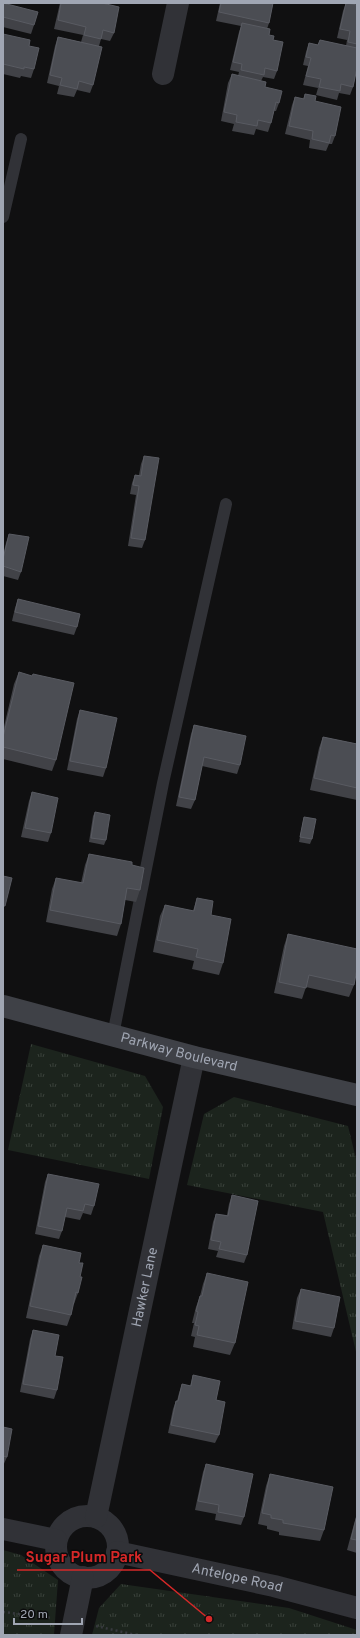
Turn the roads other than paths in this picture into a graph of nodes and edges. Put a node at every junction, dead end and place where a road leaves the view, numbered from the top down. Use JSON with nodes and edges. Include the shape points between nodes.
{"nodes":[{"id":1,"x":178,"y":3,"type":"edge"},
{"id":2,"x":163,"y":74,"type":"dead end"},
{"id":3,"x":21,"y":139,"type":"dead end"},
{"id":4,"x":3,"y":217,"type":"edge"},
{"id":5,"x":226,"y":504,"type":"dead end"},
{"id":6,"x":3,"y":1006,"type":"edge"},
{"id":7,"x":113,"y":1036,"type":"junction"},
{"id":8,"x":194,"y":1057,"type":"junction"},
{"id":9,"x":357,"y":1095,"type":"edge"},
{"id":10,"x":96,"y":1517,"type":"junction"},
{"id":11,"x":3,"y":1529,"type":"edge"},
{"id":12,"x":56,"y":1540,"type":"junction"},
{"id":13,"x":117,"y":1552,"type":"junction"},
{"id":14,"x":84,"y":1577,"type":"junction"},
{"id":15,"x":357,"y":1608,"type":"edge"},
{"id":16,"x":71,"y":1635,"type":"edge"}],
"edges":[{"from":1,"to":2,"type":"street"},
{"from":3,"to":4,"type":"lane"},
{"from":5,"to":7,"type":"lane","via":[[163,783]]},
{"from":6,"to":7,"type":"street","name":"Parkway Boulevard"},
{"from":7,"to":8,"type":"street","name":"Parkway Boulevard"},
{"from":8,"to":9,"type":"street","name":"Parkway Boulevard"},
{"from":8,"to":10,"type":"street","name":"Hawker Lane"},
{"from":10,"to":12,"type":"street","via":[[81,1517],[68,1522]]},
{"from":10,"to":13,"type":"street","via":[[110,1527],[116,1536]]},
{"from":11,"to":12,"type":"street"},
{"from":12,"to":14,"type":"street","via":[[55,1550],[63,1568],[72,1575]]},
{"from":13,"to":14,"type":"street","via":[[110,1568],[102,1575]]},
{"from":13,"to":15,"type":"street","name":"Antelope Road","via":[[274,1586]]},
{"from":14,"to":16,"type":"street"}]}
